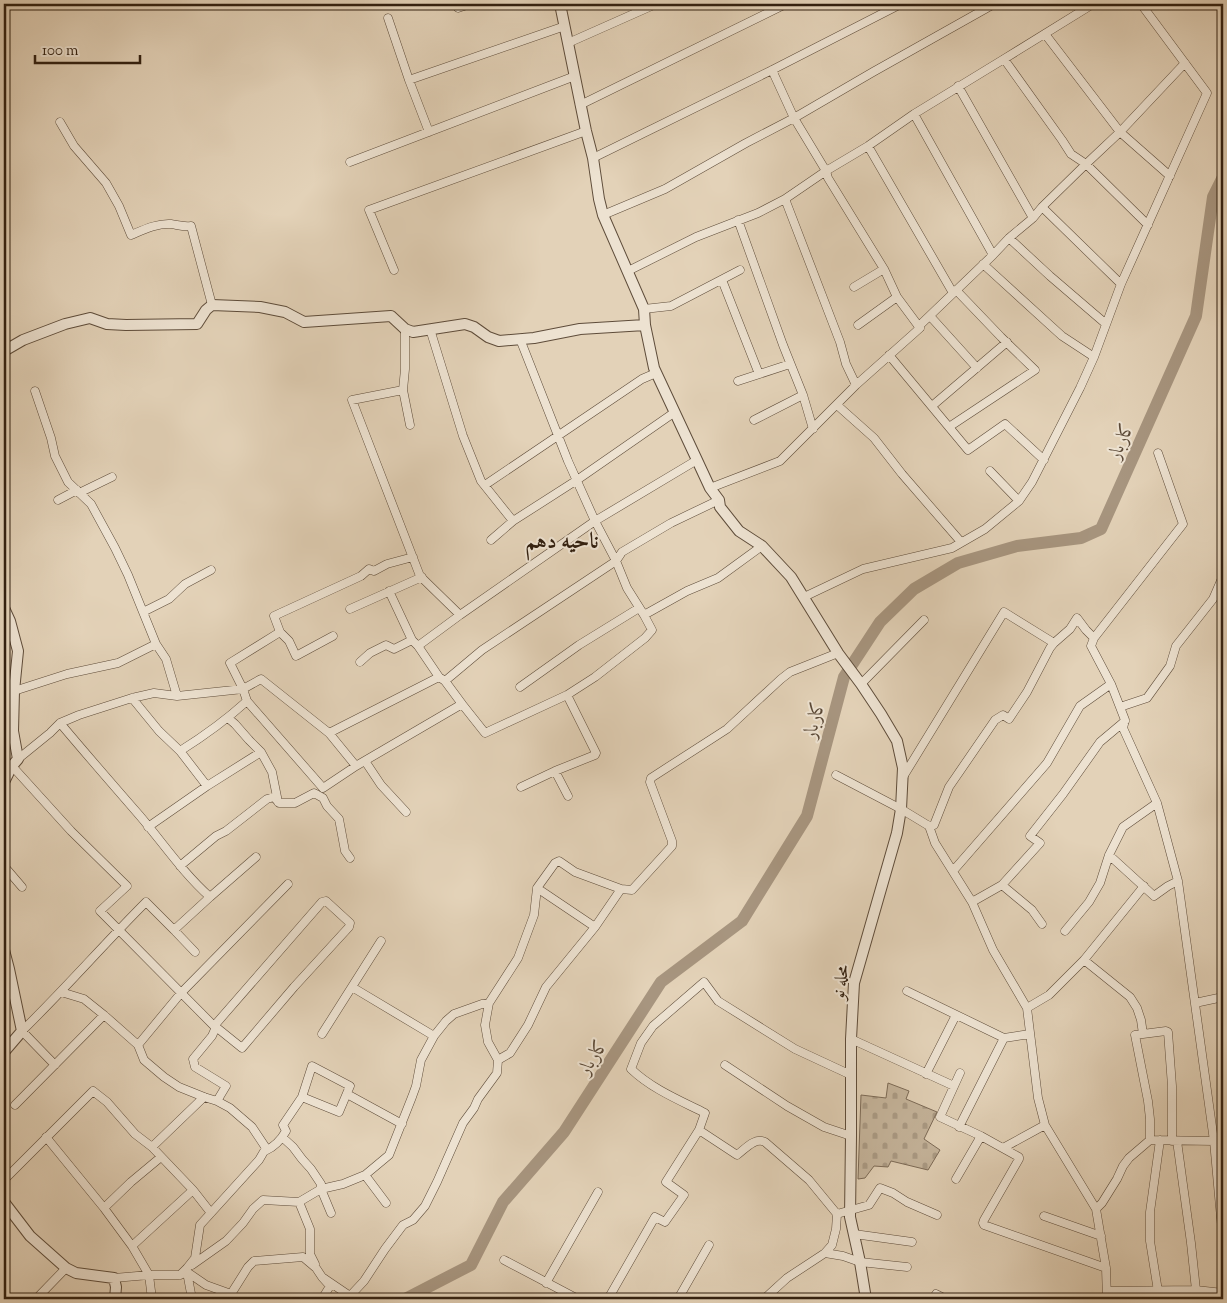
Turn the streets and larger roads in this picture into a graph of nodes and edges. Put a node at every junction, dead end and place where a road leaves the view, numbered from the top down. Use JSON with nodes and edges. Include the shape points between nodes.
{"nodes":[{"id":1,"x":470,"y":4,"type":"edge"},
{"id":2,"x":560,"y":4,"type":"edge"},
{"id":3,"x":656,"y":4,"type":"edge"},
{"id":4,"x":786,"y":4,"type":"edge"},
{"id":5,"x":901,"y":4,"type":"edge"},
{"id":6,"x":994,"y":4,"type":"edge"},
{"id":7,"x":1093,"y":4,"type":"edge"},
{"id":8,"x":1141,"y":4,"type":"edge"},
{"id":9,"x":458,"y":8,"type":"dead end"},
{"id":10,"x":388,"y":18,"type":"dead end"},
{"id":11,"x":565,"y":26,"type":"junction"},
{"id":12,"x":1045,"y":34,"type":"junction"},
{"id":13,"x":568,"y":43,"type":"junction"},
{"id":14,"x":1004,"y":59,"type":"junction"},
{"id":15,"x":1185,"y":64,"type":"junction"},
{"id":16,"x":772,"y":70,"type":"junction"},
{"id":17,"x":575,"y":76,"type":"junction"},
{"id":18,"x":408,"y":80,"type":"junction"},
{"id":19,"x":958,"y":86,"type":"junction"},
{"id":20,"x":580,"y":105,"type":"junction"},
{"id":21,"x":914,"y":114,"type":"junction"},
{"id":22,"x":794,"y":118,"type":"junction"},
{"id":23,"x":60,"y":122,"type":"dead end"},
{"id":24,"x":586,"y":131,"type":"junction"},
{"id":25,"x":429,"y":132,"type":"junction"},
{"id":26,"x":1120,"y":132,"type":"junction"},
{"id":27,"x":868,"y":146,"type":"junction"},
{"id":28,"x":593,"y":158,"type":"junction"},
{"id":29,"x":350,"y":162,"type":"dead end"},
{"id":30,"x":1086,"y":164,"type":"junction"},
{"id":31,"x":826,"y":171,"type":"junction"},
{"id":32,"x":1170,"y":176,"type":"junction"},
{"id":33,"x":785,"y":199,"type":"junction"},
{"id":34,"x":1042,"y":207,"type":"junction"},
{"id":35,"x":603,"y":215,"type":"junction"},
{"id":36,"x":1033,"y":218,"type":"junction"},
{"id":37,"x":738,"y":220,"type":"junction"},
{"id":38,"x":1148,"y":225,"type":"junction"},
{"id":39,"x":1010,"y":238,"type":"junction"},
{"id":40,"x":993,"y":255,"type":"junction"},
{"id":41,"x":983,"y":264,"type":"junction"},
{"id":42,"x":884,"y":269,"type":"junction"},
{"id":43,"x":394,"y":270,"type":"dead end"},
{"id":44,"x":740,"y":270,"type":"dead end"},
{"id":45,"x":628,"y":271,"type":"junction"},
{"id":46,"x":722,"y":280,"type":"junction"},
{"id":47,"x":1122,"y":284,"type":"junction"},
{"id":48,"x":854,"y":287,"type":"dead end"},
{"id":49,"x":954,"y":291,"type":"junction"},
{"id":50,"x":897,"y":296,"type":"junction"},
{"id":51,"x":212,"y":305,"type":"junction"},
{"id":52,"x":644,"y":309,"type":"junction"},
{"id":53,"x":930,"y":316,"type":"junction"},
{"id":54,"x":1106,"y":324,"type":"junction"},
{"id":55,"x":645,"y":325,"type":"junction"},
{"id":56,"x":858,"y":326,"type":"dead end"},
{"id":57,"x":920,"y":328,"type":"junction"},
{"id":58,"x":405,"y":329,"type":"junction"},
{"id":59,"x":430,"y":329,"type":"junction"},
{"id":60,"x":520,"y":339,"type":"junction"},
{"id":61,"x":1007,"y":342,"type":"junction"},
{"id":62,"x":4,"y":351,"type":"edge"},
{"id":63,"x":889,"y":355,"type":"junction"},
{"id":64,"x":1094,"y":356,"type":"junction"},
{"id":65,"x":790,"y":364,"type":"junction"},
{"id":66,"x":976,"y":368,"type":"junction"},
{"id":67,"x":656,"y":373,"type":"junction"},
{"id":68,"x":759,"y":374,"type":"junction"},
{"id":69,"x":738,"y":381,"type":"dead end"},
{"id":70,"x":856,"y":385,"type":"junction"},
{"id":71,"x":403,"y":390,"type":"junction"},
{"id":72,"x":34,"y":391,"type":"dead end"},
{"id":73,"x":803,"y":395,"type":"junction"},
{"id":74,"x":837,"y":405,"type":"junction"},
{"id":75,"x":932,"y":406,"type":"junction"},
{"id":76,"x":675,"y":412,"type":"junction"},
{"id":77,"x":754,"y":420,"type":"dead end"},
{"id":78,"x":410,"y":425,"type":"dead end"},
{"id":79,"x":949,"y":427,"type":"junction"},
{"id":80,"x":813,"y":429,"type":"junction"},
{"id":81,"x":558,"y":436,"type":"junction"},
{"id":82,"x":1158,"y":453,"type":"dead end"},
{"id":83,"x":696,"y":460,"type":"junction"},
{"id":84,"x":1044,"y":460,"type":"junction"},
{"id":85,"x":990,"y":471,"type":"dead end"},
{"id":86,"x":112,"y":477,"type":"dead end"},
{"id":87,"x":577,"y":480,"type":"junction"},
{"id":88,"x":485,"y":485,"type":"junction"},
{"id":89,"x":710,"y":488,"type":"junction"},
{"id":90,"x":78,"y":492,"type":"junction"},
{"id":91,"x":58,"y":500,"type":"dead end"},
{"id":92,"x":719,"y":500,"type":"junction"},
{"id":93,"x":1019,"y":501,"type":"junction"},
{"id":94,"x":513,"y":521,"type":"junction"},
{"id":95,"x":595,"y":521,"type":"junction"},
{"id":96,"x":491,"y":540,"type":"dead end"},
{"id":97,"x":961,"y":542,"type":"junction"},
{"id":98,"x":762,"y":546,"type":"junction"},
{"id":99,"x":413,"y":557,"type":"junction"},
{"id":100,"x":616,"y":561,"type":"junction"},
{"id":101,"x":211,"y":570,"type":"dead end"},
{"id":102,"x":1223,"y":576,"type":"edge"},
{"id":103,"x":422,"y":577,"type":"junction"},
{"id":104,"x":389,"y":591,"type":"junction"},
{"id":105,"x":804,"y":597,"type":"junction"},
{"id":106,"x":4,"y":608,"type":"edge"},
{"id":107,"x":639,"y":608,"type":"junction"},
{"id":108,"x":350,"y":609,"type":"dead end"},
{"id":109,"x":143,"y":612,"type":"junction"},
{"id":110,"x":460,"y":614,"type":"junction"},
{"id":111,"x":644,"y":615,"type":"junction"},
{"id":112,"x":924,"y":620,"type":"dead end"},
{"id":113,"x":280,"y":632,"type":"junction"},
{"id":114,"x":333,"y":636,"type":"dead end"},
{"id":115,"x":1094,"y":638,"type":"junction"},
{"id":116,"x":415,"y":643,"type":"junction"},
{"id":117,"x":1054,"y":643,"type":"junction"},
{"id":118,"x":156,"y":644,"type":"junction"},
{"id":119,"x":839,"y":654,"type":"junction"},
{"id":120,"x":360,"y":662,"type":"dead end"},
{"id":121,"x":442,"y":679,"type":"junction"},
{"id":122,"x":861,"y":684,"type":"junction"},
{"id":123,"x":1111,"y":684,"type":"junction"},
{"id":124,"x":520,"y":687,"type":"dead end"},
{"id":125,"x":243,"y":689,"type":"junction"},
{"id":126,"x":14,"y":690,"type":"junction"},
{"id":127,"x":567,"y":695,"type":"junction"},
{"id":128,"x":177,"y":696,"type":"junction"},
{"id":129,"x":132,"y":698,"type":"junction"},
{"id":130,"x":247,"y":701,"type":"junction"},
{"id":131,"x":462,"y":704,"type":"junction"},
{"id":132,"x":1120,"y":707,"type":"junction"},
{"id":133,"x":228,"y":718,"type":"junction"},
{"id":134,"x":1125,"y":720,"type":"junction"},
{"id":135,"x":60,"y":723,"type":"junction"},
{"id":136,"x":330,"y":733,"type":"junction"},
{"id":137,"x":180,"y":751,"type":"junction"},
{"id":138,"x":261,"y":752,"type":"junction"},
{"id":139,"x":365,"y":761,"type":"junction"},
{"id":140,"x":15,"y":763,"type":"junction"},
{"id":141,"x":356,"y":766,"type":"junction"},
{"id":142,"x":555,"y":771,"type":"junction"},
{"id":143,"x":836,"y":775,"type":"dead end"},
{"id":144,"x":902,"y":778,"type":"junction"},
{"id":145,"x":4,"y":782,"type":"edge"},
{"id":146,"x":208,"y":786,"type":"junction"},
{"id":147,"x":520,"y":787,"type":"dead end"},
{"id":148,"x":568,"y":796,"type":"dead end"},
{"id":149,"x":279,"y":803,"type":"junction"},
{"id":150,"x":1157,"y":803,"type":"junction"},
{"id":151,"x":901,"y":809,"type":"junction"},
{"id":152,"x":406,"y":812,"type":"dead end"},
{"id":153,"x":928,"y":826,"type":"junction"},
{"id":154,"x":148,"y":827,"type":"junction"},
{"id":155,"x":1109,"y":855,"type":"junction"},
{"id":156,"x":256,"y":857,"type":"dead end"},
{"id":157,"x":350,"y":858,"type":"dead end"},
{"id":158,"x":4,"y":866,"type":"edge"},
{"id":159,"x":180,"y":866,"type":"junction"},
{"id":160,"x":953,"y":871,"type":"junction"},
{"id":161,"x":1178,"y":881,"type":"junction"},
{"id":162,"x":288,"y":884,"type":"dead end"},
{"id":163,"x":1002,"y":885,"type":"junction"},
{"id":164,"x":22,"y":886,"type":"dead end"},
{"id":165,"x":1144,"y":886,"type":"junction"},
{"id":166,"x":537,"y":888,"type":"junction"},
{"id":167,"x":621,"y":889,"type":"junction"},
{"id":168,"x":210,"y":897,"type":"junction"},
{"id":169,"x":972,"y":902,"type":"junction"},
{"id":170,"x":1042,"y":924,"type":"dead end"},
{"id":171,"x":595,"y":927,"type":"junction"},
{"id":172,"x":118,"y":930,"type":"junction"},
{"id":173,"x":174,"y":930,"type":"junction"},
{"id":174,"x":1066,"y":931,"type":"dead end"},
{"id":175,"x":382,"y":941,"type":"dead end"},
{"id":176,"x":195,"y":952,"type":"dead end"},
{"id":177,"x":5,"y":953,"type":"edge"},
{"id":178,"x":1084,"y":960,"type":"junction"},
{"id":179,"x":352,"y":987,"type":"junction"},
{"id":180,"x":907,"y":991,"type":"dead end"},
{"id":181,"x":61,"y":992,"type":"junction"},
{"id":182,"x":181,"y":993,"type":"junction"},
{"id":183,"x":1223,"y":997,"type":"edge"},
{"id":184,"x":489,"y":1003,"type":"junction"},
{"id":185,"x":1195,"y":1003,"type":"junction"},
{"id":186,"x":1027,"y":1008,"type":"junction"},
{"id":187,"x":956,"y":1015,"type":"junction"},
{"id":188,"x":104,"y":1016,"type":"junction"},
{"id":189,"x":215,"y":1027,"type":"junction"},
{"id":190,"x":22,"y":1031,"type":"junction"},
{"id":191,"x":322,"y":1034,"type":"dead end"},
{"id":192,"x":1030,"y":1034,"type":"junction"},
{"id":193,"x":1143,"y":1034,"type":"junction"},
{"id":194,"x":434,"y":1036,"type":"junction"},
{"id":195,"x":1004,"y":1038,"type":"junction"},
{"id":196,"x":850,"y":1039,"type":"junction"},
{"id":197,"x":138,"y":1045,"type":"junction"},
{"id":198,"x":4,"y":1052,"type":"edge"},
{"id":199,"x":498,"y":1060,"type":"junction"},
{"id":200,"x":55,"y":1064,"type":"junction"},
{"id":201,"x":725,"y":1065,"type":"dead end"},
{"id":202,"x":960,"y":1073,"type":"dead end"},
{"id":203,"x":926,"y":1074,"type":"junction"},
{"id":204,"x":851,"y":1075,"type":"junction"},
{"id":205,"x":954,"y":1086,"type":"junction"},
{"id":206,"x":346,"y":1094,"type":"junction"},
{"id":207,"x":204,"y":1097,"type":"junction"},
{"id":208,"x":302,"y":1097,"type":"junction"},
{"id":209,"x":217,"y":1101,"type":"junction"},
{"id":210,"x":15,"y":1104,"type":"dead end"},
{"id":211,"x":402,"y":1124,"type":"junction"},
{"id":212,"x":1045,"y":1125,"type":"junction"},
{"id":213,"x":959,"y":1127,"type":"junction"},
{"id":214,"x":699,"y":1130,"type":"junction"},
{"id":215,"x":852,"y":1136,"type":"junction"},
{"id":216,"x":981,"y":1136,"type":"junction"},
{"id":217,"x":46,"y":1137,"type":"junction"},
{"id":218,"x":282,"y":1137,"type":"junction"},
{"id":219,"x":1150,"y":1140,"type":"junction"},
{"id":220,"x":1160,"y":1140,"type":"junction"},
{"id":221,"x":1175,"y":1141,"type":"junction"},
{"id":222,"x":1214,"y":1142,"type":"junction"},
{"id":223,"x":152,"y":1147,"type":"junction"},
{"id":224,"x":1223,"y":1147,"type":"edge"},
{"id":225,"x":1002,"y":1148,"type":"junction"},
{"id":226,"x":265,"y":1151,"type":"junction"},
{"id":227,"x":161,"y":1157,"type":"junction"},
{"id":228,"x":365,"y":1175,"type":"junction"},
{"id":229,"x":956,"y":1179,"type":"dead end"},
{"id":230,"x":4,"y":1180,"type":"edge"},
{"id":231,"x":321,"y":1189,"type":"junction"},
{"id":232,"x":193,"y":1190,"type":"junction"},
{"id":233,"x":598,"y":1192,"type":"dead end"},
{"id":234,"x":4,"y":1202,"type":"edge"},
{"id":235,"x":299,"y":1202,"type":"junction"},
{"id":236,"x":386,"y":1203,"type":"dead end"},
{"id":237,"x":104,"y":1208,"type":"junction"},
{"id":238,"x":1096,"y":1209,"type":"junction"},
{"id":239,"x":850,"y":1211,"type":"junction"},
{"id":240,"x":212,"y":1212,"type":"junction"},
{"id":241,"x":331,"y":1214,"type":"dead end"},
{"id":242,"x":837,"y":1214,"type":"junction"},
{"id":243,"x":937,"y":1215,"type":"dead end"},
{"id":244,"x":1044,"y":1216,"type":"dead end"},
{"id":245,"x":854,"y":1234,"type":"junction"},
{"id":246,"x":1101,"y":1236,"type":"junction"},
{"id":247,"x":1223,"y":1240,"type":"edge"},
{"id":248,"x":912,"y":1242,"type":"dead end"},
{"id":249,"x":709,"y":1245,"type":"dead end"},
{"id":250,"x":132,"y":1246,"type":"junction"},
{"id":251,"x":826,"y":1253,"type":"junction"},
{"id":252,"x":504,"y":1260,"type":"dead end"},
{"id":253,"x":860,"y":1262,"type":"junction"},
{"id":254,"x":907,"y":1267,"type":"dead end"},
{"id":255,"x":66,"y":1268,"type":"junction"},
{"id":256,"x":316,"y":1268,"type":"junction"},
{"id":257,"x":1106,"y":1268,"type":"junction"},
{"id":258,"x":184,"y":1272,"type":"junction"},
{"id":259,"x":149,"y":1275,"type":"junction"},
{"id":260,"x":322,"y":1277,"type":"junction"},
{"id":261,"x":114,"y":1278,"type":"junction"},
{"id":262,"x":546,"y":1283,"type":"junction"},
{"id":263,"x":1196,"y":1290,"type":"junction"},
{"id":264,"x":1158,"y":1291,"type":"junction"},
{"id":265,"x":1223,"y":1293,"type":"edge"},
{"id":266,"x":1107,"y":1295,"type":"edge"},
{"id":267,"x":36,"y":1299,"type":"edge"},
{"id":268,"x":115,"y":1299,"type":"edge"},
{"id":269,"x":152,"y":1299,"type":"edge"},
{"id":270,"x":192,"y":1299,"type":"edge"},
{"id":271,"x":322,"y":1299,"type":"edge"},
{"id":272,"x":578,"y":1299,"type":"edge"},
{"id":273,"x":608,"y":1299,"type":"edge"},
{"id":274,"x":678,"y":1299,"type":"edge"},
{"id":275,"x":764,"y":1299,"type":"edge"},
{"id":276,"x":866,"y":1299,"type":"edge"},
{"id":277,"x":933,"y":1299,"type":"edge"},
{"id":278,"x":946,"y":1299,"type":"edge"},
{"id":279,"x":1194,"y":1299,"type":"edge"}],
"edges":[{"from":1,"to":9,"type":"street"},
{"from":2,"to":11,"type":"street","name":"محله نو"},
{"from":3,"to":13,"type":"street"},
{"from":4,"to":20,"type":"street"},
{"from":5,"to":16,"type":"street"},
{"from":6,"to":22,"type":"street"},
{"from":7,"to":12,"type":"street"},
{"from":8,"to":15,"type":"street"},
{"from":10,"to":18,"type":"street"},
{"from":11,"to":13,"type":"street","name":"محله نو"},
{"from":11,"to":18,"type":"street"},
{"from":12,"to":14,"type":"street"},
{"from":12,"to":26,"type":"street"},
{"from":13,"to":17,"type":"street","name":"محله نو"},
{"from":14,"to":19,"type":"street"},
{"from":14,"to":30,"type":"street","via":[[1071,154]]},
{"from":15,"to":26,"type":"street"},
{"from":15,"to":32,"type":"street","via":[[1208,93]]},
{"from":16,"to":22,"type":"street"},
{"from":16,"to":28,"type":"street"},
{"from":17,"to":20,"type":"street","name":"محله نو"},
{"from":17,"to":25,"type":"street"},
{"from":18,"to":25,"type":"street"},
{"from":19,"to":21,"type":"street"},
{"from":19,"to":36,"type":"street"},
{"from":20,"to":24,"type":"street","name":"محله نو"},
{"from":21,"to":27,"type":"street"},
{"from":21,"to":40,"type":"street"},
{"from":22,"to":31,"type":"street"},
{"from":22,"to":35,"type":"street","via":[[665,189]]},
{"from":23,"to":51,"type":"street","via":[[74,146],[106,184],[131,235],[156,226],[191,226]]},
{"from":24,"to":28,"type":"street","name":"محله نو"},
{"from":24,"to":43,"type":"street","via":[[370,210]]},
{"from":25,"to":29,"type":"street"},
{"from":26,"to":30,"type":"street"},
{"from":26,"to":32,"type":"street"},
{"from":27,"to":31,"type":"street"},
{"from":27,"to":49,"type":"street"},
{"from":28,"to":35,"type":"street","name":"محله نو"},
{"from":30,"to":34,"type":"street"},
{"from":30,"to":38,"type":"street"},
{"from":31,"to":33,"type":"street"},
{"from":31,"to":42,"type":"street"},
{"from":32,"to":38,"type":"street"},
{"from":33,"to":37,"type":"street"},
{"from":33,"to":70,"type":"street"},
{"from":34,"to":36,"type":"street"},
{"from":34,"to":47,"type":"street"},
{"from":35,"to":45,"type":"street","name":"محله نو"},
{"from":36,"to":39,"type":"street"},
{"from":37,"to":45,"type":"street"},
{"from":37,"to":65,"type":"street"},
{"from":38,"to":47,"type":"street"},
{"from":39,"to":40,"type":"street"},
{"from":39,"to":54,"type":"street"},
{"from":40,"to":41,"type":"street"},
{"from":41,"to":49,"type":"street"},
{"from":41,"to":64,"type":"street","via":[[1062,336]]},
{"from":42,"to":48,"type":"street"},
{"from":42,"to":50,"type":"street"},
{"from":44,"to":46,"type":"street"},
{"from":45,"to":52,"type":"street","name":"محله نو"},
{"from":46,"to":52,"type":"street","via":[[671,306]]},
{"from":46,"to":68,"type":"street"},
{"from":47,"to":54,"type":"street"},
{"from":49,"to":53,"type":"street"},
{"from":49,"to":61,"type":"street"},
{"from":50,"to":56,"type":"street"},
{"from":50,"to":57,"type":"street"},
{"from":51,"to":58,"type":"street","via":[[260,307],[284,312],[304,322],[390,316]]},
{"from":51,"to":62,"type":"street","via":[[197,324],[107,324],[90,318],[23,340]]},
{"from":52,"to":55,"type":"street","name":"محله نو"},
{"from":53,"to":57,"type":"street"},
{"from":53,"to":66,"type":"street"},
{"from":54,"to":64,"type":"street"},
{"from":55,"to":60,"type":"street","via":[[580,329]]},
{"from":55,"to":67,"type":"street","name":"محله نو"},
{"from":57,"to":63,"type":"street"},
{"from":58,"to":59,"type":"street","via":[[413,332]]},
{"from":58,"to":71,"type":"street"},
{"from":59,"to":60,"type":"street","via":[[465,324],[488,338],[499,341]]},
{"from":59,"to":88,"type":"street","via":[[463,436]]},
{"from":60,"to":81,"type":"street"},
{"from":61,"to":66,"type":"street"},
{"from":61,"to":79,"type":"street","via":[[1035,370]]},
{"from":63,"to":70,"type":"street"},
{"from":63,"to":75,"type":"street"},
{"from":64,"to":84,"type":"street"},
{"from":65,"to":68,"type":"street"},
{"from":65,"to":73,"type":"street"},
{"from":66,"to":75,"type":"street"},
{"from":67,"to":76,"type":"street","name":"محله نو"},
{"from":67,"to":81,"type":"street","via":[[642,379]]},
{"from":68,"to":69,"type":"street"},
{"from":70,"to":74,"type":"street"},
{"from":71,"to":78,"type":"street"},
{"from":71,"to":99,"type":"street","via":[[352,400]]},
{"from":72,"to":90,"type":"street","via":[[55,456],[68,482]]},
{"from":73,"to":77,"type":"street"},
{"from":73,"to":80,"type":"street"},
{"from":74,"to":80,"type":"street"},
{"from":74,"to":97,"type":"street","via":[[874,438]]},
{"from":75,"to":79,"type":"street"},
{"from":76,"to":83,"type":"street","name":"محله نو"},
{"from":76,"to":87,"type":"street"},
{"from":79,"to":84,"type":"street","via":[[968,450],[1005,424]]},
{"from":80,"to":89,"type":"street","via":[[780,461]]},
{"from":81,"to":87,"type":"street"},
{"from":81,"to":88,"type":"street"},
{"from":82,"to":115,"type":"street","via":[[1183,524]]},
{"from":83,"to":89,"type":"street","name":"محله نو"},
{"from":83,"to":95,"type":"street"},
{"from":84,"to":93,"type":"street"},
{"from":85,"to":93,"type":"street"},
{"from":86,"to":90,"type":"street"},
{"from":87,"to":94,"type":"street"},
{"from":87,"to":95,"type":"street"},
{"from":88,"to":94,"type":"street"},
{"from":89,"to":92,"type":"street","name":"محله نو"},
{"from":90,"to":91,"type":"street"},
{"from":90,"to":109,"type":"street","via":[[91,504],[115,548]]},
{"from":92,"to":98,"type":"street","name":"محله نو","via":[[720,507],[739,531]]},
{"from":92,"to":100,"type":"street","via":[[638,542],[622,552]]},
{"from":93,"to":97,"type":"street","via":[[985,529]]},
{"from":94,"to":96,"type":"street"},
{"from":95,"to":100,"type":"street"},
{"from":95,"to":110,"type":"street"},
{"from":97,"to":105,"type":"street","via":[[952,548],[863,569]]},
{"from":98,"to":105,"type":"street","name":"محله نو","via":[[791,577]]},
{"from":98,"to":111,"type":"street","via":[[718,578]]},
{"from":99,"to":103,"type":"street"},
{"from":99,"to":113,"type":"street","via":[[374,571],[369,568],[361,576],[274,616]]},
{"from":100,"to":107,"type":"street"},
{"from":100,"to":121,"type":"street"},
{"from":101,"to":109,"type":"street","via":[[185,584],[169,599]]},
{"from":102,"to":132,"type":"street","via":[[1213,599],[1176,646],[1170,666],[1147,698]]},
{"from":103,"to":104,"type":"street"},
{"from":103,"to":110,"type":"street"},
{"from":104,"to":108,"type":"street"},
{"from":104,"to":116,"type":"street"},
{"from":105,"to":119,"type":"street","name":"محله نو"},
{"from":106,"to":126,"type":"street","via":[[18,651]]},
{"from":107,"to":111,"type":"street"},
{"from":107,"to":124,"type":"street"},
{"from":109,"to":118,"type":"street"},
{"from":110,"to":116,"type":"street"},
{"from":111,"to":127,"type":"street","via":[[652,630],[595,677]]},
{"from":112,"to":122,"type":"street"},
{"from":113,"to":114,"type":"street","via":[[296,656]]},
{"from":113,"to":125,"type":"street","via":[[230,662]]},
{"from":115,"to":117,"type":"street","via":[[1077,618],[1070,630]]},
{"from":115,"to":123,"type":"street","via":[[1091,646]]},
{"from":116,"to":120,"type":"street","via":[[394,649],[386,646]]},
{"from":116,"to":121,"type":"street"},
{"from":117,"to":144,"type":"street","via":[[1004,612]]},
{"from":117,"to":153,"type":"street","via":[[1009,719],[1003,715],[995,720],[949,787],[934,825]]},
{"from":118,"to":126,"type":"street","via":[[118,662]]},
{"from":118,"to":128,"type":"street","via":[[166,659]]},
{"from":119,"to":122,"type":"street","name":"محله نو"},
{"from":119,"to":167,"type":"street","via":[[790,672],[727,729],[651,778],[672,846],[632,890]]},
{"from":121,"to":131,"type":"street"},
{"from":121,"to":136,"type":"street"},
{"from":122,"to":144,"type":"street","name":"محله نو","via":[[897,741]]},
{"from":123,"to":132,"type":"street"},
{"from":123,"to":160,"type":"street","via":[[1080,706],[1047,763]]},
{"from":125,"to":128,"type":"street"},
{"from":125,"to":130,"type":"street"},
{"from":125,"to":136,"type":"street","via":[[261,680]]},
{"from":126,"to":140,"type":"street"},
{"from":127,"to":131,"type":"street","via":[[485,733]]},
{"from":127,"to":142,"type":"street","via":[[596,753]]},
{"from":128,"to":129,"type":"street","via":[[154,693]]},
{"from":129,"to":135,"type":"street"},
{"from":129,"to":137,"type":"street"},
{"from":130,"to":133,"type":"street"},
{"from":130,"to":141,"type":"street","via":[[323,788]]},
{"from":131,"to":139,"type":"street"},
{"from":132,"to":134,"type":"street"},
{"from":133,"to":137,"type":"street"},
{"from":133,"to":138,"type":"street"},
{"from":134,"to":150,"type":"street","via":[[1123,728]]},
{"from":134,"to":163,"type":"street","via":[[1100,742],[1030,836],[1040,843]]},
{"from":135,"to":140,"type":"street"},
{"from":135,"to":154,"type":"street"},
{"from":136,"to":141,"type":"street"},
{"from":137,"to":146,"type":"street"},
{"from":138,"to":146,"type":"street"},
{"from":138,"to":149,"type":"street","via":[[272,772]]},
{"from":139,"to":141,"type":"street"},
{"from":139,"to":152,"type":"street","via":[[381,785]]},
{"from":140,"to":145,"type":"street"},
{"from":140,"to":172,"type":"street","via":[[71,831],[127,886],[100,911]]},
{"from":142,"to":147,"type":"street"},
{"from":142,"to":148,"type":"street"},
{"from":143,"to":151,"type":"street"},
{"from":144,"to":151,"type":"street","name":"محله نو"},
{"from":146,"to":154,"type":"street"},
{"from":149,"to":157,"type":"street","via":[[295,803],[314,793],[323,798],[338,819],[345,851]]},
{"from":149,"to":159,"type":"street","via":[[274,797],[267,799]]},
{"from":150,"to":155,"type":"street","via":[[1123,827]]},
{"from":150,"to":161,"type":"street"},
{"from":151,"to":153,"type":"street"},
{"from":151,"to":196,"type":"street","name":"محله نو","via":[[854,983]]},
{"from":153,"to":160,"type":"street"},
{"from":154,"to":159,"type":"street"},
{"from":155,"to":165,"type":"street"},
{"from":155,"to":174,"type":"street","via":[[1100,883]]},
{"from":156,"to":168,"type":"street"},
{"from":158,"to":164,"type":"street"},
{"from":159,"to":168,"type":"street"},
{"from":160,"to":169,"type":"street"},
{"from":161,"to":165,"type":"street","via":[[1154,896]]},
{"from":161,"to":185,"type":"street"},
{"from":162,"to":182,"type":"street"},
{"from":163,"to":169,"type":"street"},
{"from":163,"to":170,"type":"street","via":[[1032,910]]},
{"from":165,"to":178,"type":"street"},
{"from":166,"to":167,"type":"street","via":[[559,862],[575,872]]},
{"from":166,"to":171,"type":"street"},
{"from":166,"to":184,"type":"street","via":[[534,915],[518,958]]},
{"from":167,"to":171,"type":"street"},
{"from":168,"to":173,"type":"street"},
{"from":169,"to":186,"type":"street","via":[[993,950]]},
{"from":171,"to":199,"type":"street","via":[[546,987],[528,1025],[510,1052]]},
{"from":172,"to":173,"type":"street","via":[[146,902]]},
{"from":172,"to":181,"type":"street"},
{"from":172,"to":182,"type":"street"},
{"from":173,"to":176,"type":"street"},
{"from":175,"to":179,"type":"street"},
{"from":177,"to":190,"type":"street"},
{"from":178,"to":186,"type":"street","via":[[1049,995]]},
{"from":178,"to":193,"type":"street","via":[[1130,997],[1137,1008]]},
{"from":179,"to":191,"type":"street"},
{"from":179,"to":194,"type":"street"},
{"from":180,"to":187,"type":"street"},
{"from":181,"to":188,"type":"street","via":[[84,1000]]},
{"from":181,"to":190,"type":"street"},
{"from":182,"to":189,"type":"street"},
{"from":182,"to":197,"type":"street"},
{"from":183,"to":185,"type":"street"},
{"from":184,"to":194,"type":"street","via":[[454,1014]]},
{"from":184,"to":199,"type":"street","via":[[485,1025],[488,1042]]},
{"from":185,"to":222,"type":"street"},
{"from":186,"to":192,"type":"street"},
{"from":187,"to":195,"type":"street"},
{"from":187,"to":203,"type":"street"},
{"from":188,"to":197,"type":"street"},
{"from":188,"to":200,"type":"street"},
{"from":189,"to":189,"type":"street","via":[[242,1048],[350,923],[326,901],[322,902]]},
{"from":189,"to":209,"type":"street","via":[[193,1060],[196,1067],[226,1086]]},
{"from":190,"to":198,"type":"street"},
{"from":190,"to":200,"type":"street"},
{"from":192,"to":195,"type":"street"},
{"from":192,"to":212,"type":"street","via":[[1038,1098]]},
{"from":193,"to":219,"type":"street","via":[[1135,1035],[1148,1101]]},
{"from":193,"to":221,"type":"street","via":[[1168,1032]]},
{"from":194,"to":211,"type":"street","via":[[421,1060],[416,1086]]},
{"from":195,"to":213,"type":"street"},
{"from":196,"to":203,"type":"street"},
{"from":196,"to":204,"type":"street","name":"محله نو"},
{"from":197,"to":207,"type":"street","via":[[144,1060],[164,1077]]},
{"from":199,"to":260,"type":"street","via":[[497,1073],[463,1123],[424,1206],[413,1220],[403,1226],[364,1281],[350,1296]]},
{"from":200,"to":210,"type":"street"},
{"from":201,"to":215,"type":"street","via":[[824,1127]]},
{"from":202,"to":205,"type":"street"},
{"from":203,"to":205,"type":"street"},
{"from":204,"to":214,"type":"street","via":[[795,1049],[718,1001],[704,982],[653,1026],[641,1043],[631,1069],[666,1094],[705,1114]]},
{"from":204,"to":215,"type":"street","name":"محله نو"},
{"from":205,"to":213,"type":"street","via":[[940,1117]]},
{"from":206,"to":208,"type":"street","via":[[339,1112]]},
{"from":206,"to":208,"type":"street","via":[[350,1086],[312,1066]]},
{"from":206,"to":211,"type":"street"},
{"from":207,"to":209,"type":"street"},
{"from":207,"to":223,"type":"street"},
{"from":208,"to":218,"type":"street","via":[[284,1125],[286,1132]]},
{"from":209,"to":226,"type":"street","via":[[252,1127]]},
{"from":211,"to":228,"type":"street","via":[[389,1155]]},
{"from":212,"to":225,"type":"street"},
{"from":212,"to":238,"type":"street"},
{"from":213,"to":216,"type":"street"},
{"from":214,"to":242,"type":"street","via":[[737,1155],[756,1140],[765,1142],[809,1180]]},
{"from":214,"to":273,"type":"street","via":[[666,1182],[684,1195],[664,1222],[655,1217]]},
{"from":215,"to":239,"type":"street","name":"محله نو"},
{"from":216,"to":225,"type":"street"},
{"from":216,"to":229,"type":"street"},
{"from":217,"to":223,"type":"street","via":[[93,1091]]},
{"from":217,"to":230,"type":"street"},
{"from":217,"to":237,"type":"street"},
{"from":218,"to":226,"type":"street"},
{"from":218,"to":231,"type":"street","via":[[311,1169]]},
{"from":219,"to":220,"type":"street"},
{"from":219,"to":238,"type":"street","via":[[1126,1162]]},
{"from":220,"to":221,"type":"street"},
{"from":220,"to":264,"type":"street","via":[[1150,1212],[1150,1241]]},
{"from":221,"to":222,"type":"street"},
{"from":221,"to":263,"type":"street"},
{"from":222,"to":224,"type":"street"},
{"from":222,"to":247,"type":"street"},
{"from":223,"to":227,"type":"street"},
{"from":225,"to":257,"type":"street","via":[[1019,1159],[984,1225]]},
{"from":226,"to":240,"type":"street"},
{"from":227,"to":232,"type":"street"},
{"from":227,"to":237,"type":"street"},
{"from":228,"to":231,"type":"street"},
{"from":228,"to":236,"type":"street"},
{"from":231,"to":235,"type":"street"},
{"from":231,"to":241,"type":"street"},
{"from":232,"to":240,"type":"street"},
{"from":232,"to":250,"type":"street"},
{"from":233,"to":262,"type":"street"},
{"from":234,"to":255,"type":"street","via":[[30,1236]]},
{"from":235,"to":256,"type":"street","via":[[310,1229],[310,1254]]},
{"from":235,"to":258,"type":"street","via":[[263,1200],[226,1241]]},
{"from":237,"to":250,"type":"street"},
{"from":238,"to":246,"type":"street"},
{"from":239,"to":242,"type":"street"},
{"from":239,"to":243,"type":"street","via":[[869,1205],[880,1188]]},
{"from":239,"to":245,"type":"street","name":"محله نو"},
{"from":240,"to":258,"type":"street","via":[[200,1225],[194,1258]]},
{"from":242,"to":251,"type":"street","via":[[832,1245]]},
{"from":244,"to":246,"type":"street"},
{"from":245,"to":248,"type":"street"},
{"from":245,"to":253,"type":"street","name":"محله نو"},
{"from":246,"to":257,"type":"street"},
{"from":249,"to":274,"type":"street"},
{"from":250,"to":259,"type":"street"},
{"from":251,"to":253,"type":"street"},
{"from":251,"to":275,"type":"street","via":[[787,1278]]},
{"from":252,"to":262,"type":"street"},
{"from":253,"to":254,"type":"street"},
{"from":253,"to":276,"type":"street","name":"محله نو"},
{"from":255,"to":261,"type":"street","via":[[76,1273]]},
{"from":255,"to":267,"type":"street"},
{"from":256,"to":258,"type":"street","via":[[303,1257],[254,1261],[231,1294]]},
{"from":256,"to":260,"type":"street"},
{"from":257,"to":266,"type":"street"},
{"from":258,"to":259,"type":"street"},
{"from":258,"to":270,"type":"street"},
{"from":259,"to":261,"type":"street"},
{"from":259,"to":269,"type":"street"},
{"from":260,"to":271,"type":"street","via":[[330,1286]]},
{"from":261,"to":268,"type":"street"},
{"from":262,"to":272,"type":"street"},
{"from":263,"to":264,"type":"street"},
{"from":263,"to":265,"type":"street"},
{"from":263,"to":279,"type":"street"},
{"from":264,"to":266,"type":"street"},
{"from":277,"to":278,"type":"street","via":[[936,1294]]}]}
